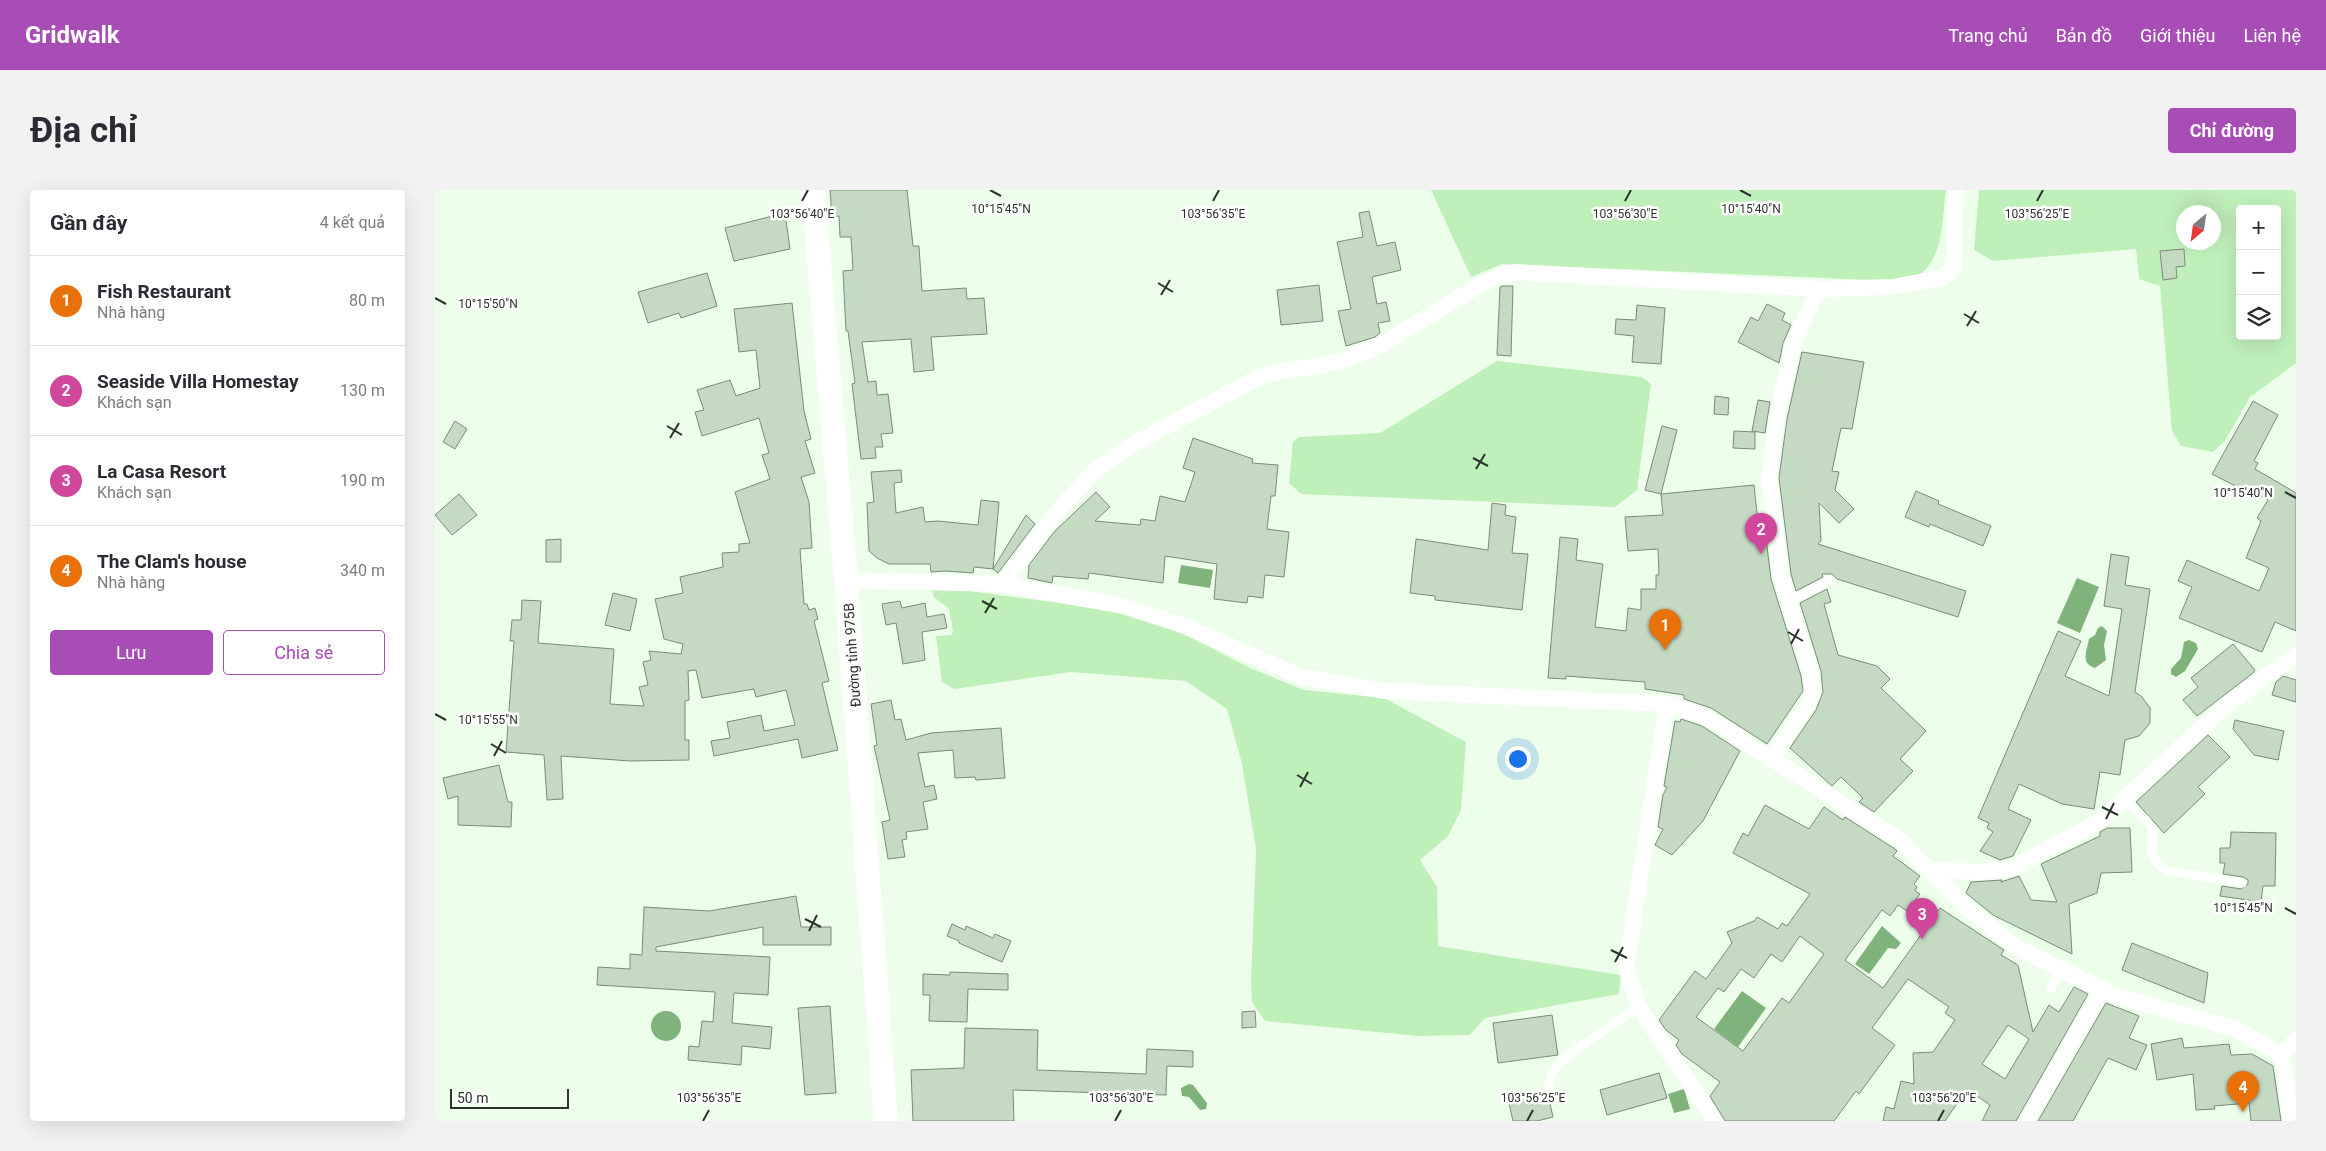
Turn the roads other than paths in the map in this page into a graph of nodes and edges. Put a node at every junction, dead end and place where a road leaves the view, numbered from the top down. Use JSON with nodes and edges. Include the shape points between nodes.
{"nodes":[{"id":1,"x":813,"y":190,"type":"edge"},
{"id":2,"x":1956,"y":190,"type":"edge"},
{"id":3,"x":1822,"y":288,"type":"junction"},
{"id":4,"x":846,"y":580,"type":"junction"},
{"id":5,"x":1831,"y":580,"type":"dead end"},
{"id":6,"x":1002,"y":584,"type":"junction"},
{"id":7,"x":1789,"y":601,"type":"junction"},
{"id":8,"x":2296,"y":655,"type":"edge"},
{"id":9,"x":1667,"y":704,"type":"junction"},
{"id":10,"x":1771,"y":759,"type":"junction"},
{"id":11,"x":2123,"y":800,"type":"junction"},
{"id":12,"x":1929,"y":870,"type":"junction"},
{"id":13,"x":2242,"y":883,"type":"dead end"},
{"id":14,"x":2060,"y":970,"type":"junction"},
{"id":15,"x":2051,"y":988,"type":"dead end"},
{"id":16,"x":2102,"y":990,"type":"junction"},
{"id":17,"x":1639,"y":1006,"type":"junction"},
{"id":18,"x":2296,"y":1040,"type":"edge"},
{"id":19,"x":2282,"y":1055,"type":"junction"},
{"id":20,"x":1548,"y":1089,"type":"dead end"},
{"id":21,"x":886,"y":1121,"type":"edge"},
{"id":22,"x":1715,"y":1121,"type":"edge"},
{"id":23,"x":2026,"y":1121,"type":"edge"},
{"id":24,"x":2291,"y":1121,"type":"edge"}],
"edges":[{"from":1,"to":4,"type":"main road","name":"Đường tỉnh 975B"},
{"from":2,"to":3,"type":"street","via":[[1954,264],[1949,273],[1941,278],[1892,287]]},
{"from":3,"to":6,"type":"street","via":[[1516,272],[1502,274],[1379,346],[1329,364],[1259,377],[1128,447],[1092,473],[1052,518]]},
{"from":3,"to":7,"type":"street","via":[[1793,345],[1777,417],[1769,478],[1781,576]]},
{"from":4,"to":6,"type":"street"},
{"from":4,"to":21,"type":"main road","name":"Đường tỉnh 975B"},
{"from":5,"to":7,"type":"lane"},
{"from":6,"to":9,"type":"street","via":[[1123,606],[1182,625],[1302,677],[1385,691]]},
{"from":7,"to":10,"type":"street","via":[[1811,674],[1813,693],[1809,704]]},
{"from":8,"to":11,"type":"street","via":[[2229,703]]},
{"from":9,"to":10,"type":"street","via":[[1705,717]]},
{"from":9,"to":17,"type":"street","via":[[1626,968]]},
{"from":10,"to":12,"type":"street","via":[[1901,840]]},
{"from":11,"to":12,"type":"street","via":[[2100,821],[2011,869],[1978,872]]},
{"from":11,"to":13,"type":"lane","via":[[2151,826],[2154,834],[2151,853],[2167,871]]},
{"from":12,"to":14,"type":"street","via":[[1967,908],[2018,948]]},
{"from":14,"to":15,"type":"lane"},
{"from":14,"to":16,"type":"street"},
{"from":16,"to":19,"type":"street","via":[[2175,1014],[2236,1029]]},
{"from":16,"to":23,"type":"street"},
{"from":17,"to":20,"type":"lane","via":[[1561,1061],[1552,1073]]},
{"from":17,"to":22,"type":"street"},
{"from":18,"to":19,"type":"street"},
{"from":19,"to":24,"type":"street"}]}
